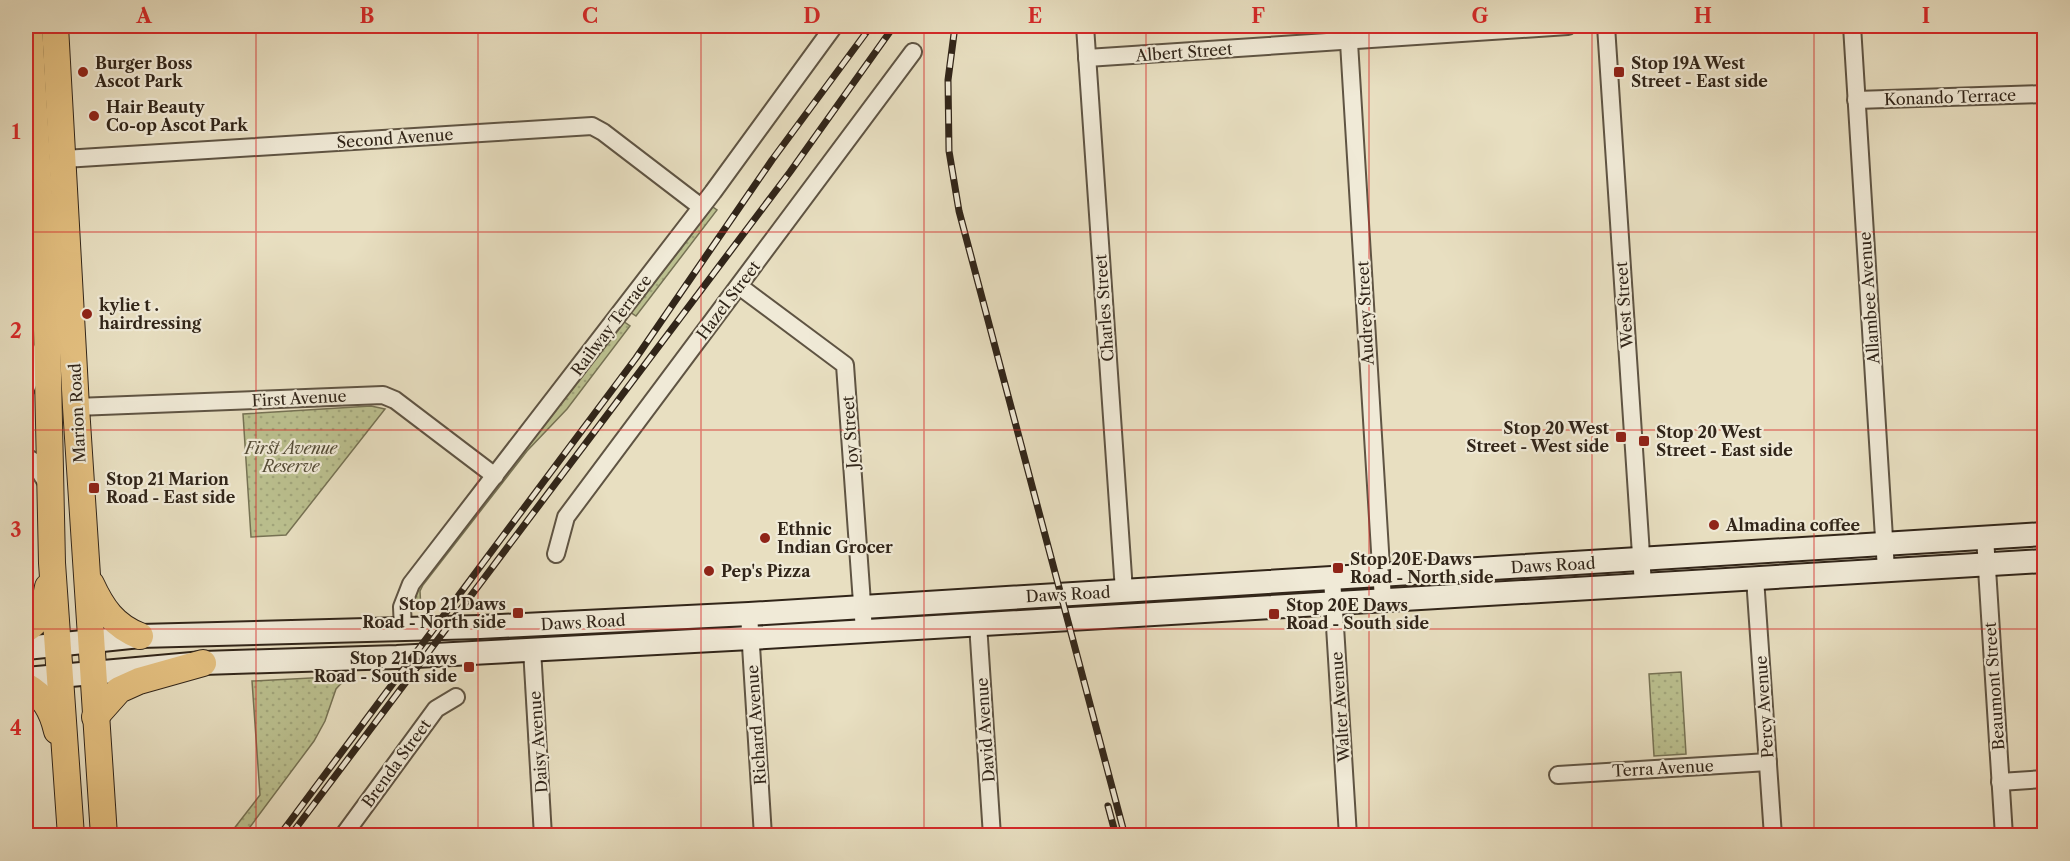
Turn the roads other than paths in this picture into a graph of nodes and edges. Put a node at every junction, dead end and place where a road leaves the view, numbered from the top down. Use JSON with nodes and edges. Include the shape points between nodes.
{"nodes":[{"id":1,"x":28,"y":26,"type":"edge"},
{"id":2,"x":55,"y":26,"type":"edge"},
{"id":3,"x":834,"y":26,"type":"edge"},
{"id":4,"x":1085,"y":26,"type":"edge"},
{"id":5,"x":1568,"y":26,"type":"edge"},
{"id":6,"x":1606,"y":26,"type":"edge"},
{"id":7,"x":1852,"y":26,"type":"edge"},
{"id":8,"x":1349,"y":33,"type":"edge"},
{"id":9,"x":913,"y":52,"type":"dead end"},
{"id":10,"x":1087,"y":58,"type":"junction"},
{"id":11,"x":2044,"y":94,"type":"edge"},
{"id":12,"x":1856,"y":100,"type":"junction"},
{"id":13,"x":61,"y":117,"type":"junction"},
{"id":14,"x":30,"y":119,"type":"edge"},
{"id":15,"x":64,"y":159,"type":"junction"},
{"id":16,"x":701,"y":207,"type":"junction"},
{"id":17,"x":739,"y":286,"type":"junction"},
{"id":18,"x":47,"y":336,"type":"junction"},
{"id":19,"x":26,"y":389,"type":"edge"},
{"id":20,"x":76,"y":408,"type":"junction"},
{"id":21,"x":26,"y":457,"type":"edge"},
{"id":22,"x":495,"y":476,"type":"junction"},
{"id":23,"x":50,"y":488,"type":"junction"},
{"id":24,"x":2044,"y":534,"type":"edge"},
{"id":25,"x":1985,"y":537,"type":"junction"},
{"id":26,"x":1884,"y":543,"type":"junction"},
{"id":27,"x":556,"y":554,"type":"dead end"},
{"id":28,"x":1641,"y":560,"type":"junction"},
{"id":29,"x":2044,"y":561,"type":"edge"},
{"id":30,"x":52,"y":563,"type":"junction"},
{"id":31,"x":1987,"y":565,"type":"junction"},
{"id":32,"x":1886,"y":570,"type":"junction"},
{"id":33,"x":87,"y":575,"type":"junction"},
{"id":34,"x":1381,"y":575,"type":"junction"},
{"id":35,"x":1332,"y":578,"type":"junction"},
{"id":36,"x":1755,"y":578,"type":"junction"},
{"id":37,"x":1643,"y":585,"type":"junction"},
{"id":38,"x":1124,"y":591,"type":"junction"},
{"id":39,"x":1383,"y":600,"type":"junction"},
{"id":40,"x":1333,"y":603,"type":"junction"},
{"id":41,"x":862,"y":607,"type":"junction"},
{"id":42,"x":749,"y":614,"type":"junction"},
{"id":43,"x":978,"y":624,"type":"junction"},
{"id":44,"x":26,"y":629,"type":"edge"},
{"id":45,"x":403,"y":629,"type":"junction"},
{"id":46,"x":864,"y":631,"type":"junction"},
{"id":47,"x":140,"y":636,"type":"junction"},
{"id":48,"x":750,"y":638,"type":"junction"},
{"id":49,"x":91,"y":641,"type":"junction"},
{"id":50,"x":58,"y":644,"type":"junction"},
{"id":51,"x":26,"y":648,"type":"edge"},
{"id":52,"x":532,"y":650,"type":"junction"},
{"id":53,"x":202,"y":663,"type":"junction"},
{"id":54,"x":93,"y":673,"type":"junction"},
{"id":55,"x":59,"y":676,"type":"junction"},
{"id":56,"x":26,"y":679,"type":"edge"},
{"id":57,"x":26,"y":686,"type":"edge"},
{"id":58,"x":456,"y":697,"type":"dead end"},
{"id":59,"x":96,"y":717,"type":"junction"},
{"id":60,"x":64,"y":757,"type":"junction"},
{"id":61,"x":1768,"y":762,"type":"junction"},
{"id":62,"x":1558,"y":775,"type":"dead end"},
{"id":63,"x":2044,"y":779,"type":"edge"},
{"id":64,"x":2000,"y":782,"type":"junction"},
{"id":65,"x":71,"y":836,"type":"edge"},
{"id":66,"x":104,"y":836,"type":"edge"},
{"id":67,"x":343,"y":836,"type":"edge"},
{"id":68,"x":543,"y":836,"type":"edge"},
{"id":69,"x":763,"y":836,"type":"edge"},
{"id":70,"x":992,"y":836,"type":"edge"},
{"id":71,"x":1348,"y":836,"type":"edge"},
{"id":72,"x":1773,"y":836,"type":"edge"},
{"id":73,"x":2004,"y":836,"type":"edge"}],
"edges":[{"from":1,"to":14,"type":"main road","name":"Marion Road"},
{"from":2,"to":13,"type":"main road","name":"Marion Road"},
{"from":3,"to":16,"type":"street","name":"Railway Terrace"},
{"from":4,"to":10,"type":"street","name":"Charles Street"},
{"from":5,"to":8,"type":"street","name":"Albert Street"},
{"from":6,"to":28,"type":"street","name":"West Street"},
{"from":7,"to":12,"type":"street","name":"Allambee Avenue"},
{"from":8,"to":10,"type":"street","name":"Albert Street"},
{"from":8,"to":34,"type":"street","name":"Audrey Street"},
{"from":9,"to":17,"type":"street","name":"Hazel Street"},
{"from":10,"to":38,"type":"street","name":"Charles Street"},
{"from":11,"to":12,"type":"street","name":"Konando Terrace"},
{"from":12,"to":26,"type":"street","name":"Allambee Avenue"},
{"from":13,"to":14,"type":"street"},
{"from":13,"to":15,"type":"main road","name":"Marion Road"},
{"from":14,"to":18,"type":"main road","name":"Marion Road"},
{"from":15,"to":16,"type":"street","name":"Second Avenue","via":[[592,126]]},
{"from":15,"to":20,"type":"main road","name":"Marion Road"},
{"from":16,"to":22,"type":"street","name":"Railway Terrace"},
{"from":17,"to":27,"type":"street","name":"Hazel Street","via":[[566,517]]},
{"from":17,"to":41,"type":"street","name":"Joy Street","via":[[845,365]]},
{"from":18,"to":19,"type":"street"},
{"from":18,"to":23,"type":"main road","name":"Marion Road"},
{"from":20,"to":22,"type":"street","name":"First Avenue","via":[[383,395]]},
{"from":20,"to":33,"type":"main road","name":"Marion Road"},
{"from":21,"to":23,"type":"street"},
{"from":22,"to":45,"type":"street","name":"Railway Terrace","via":[[411,584],[402,607]]},
{"from":23,"to":30,"type":"main road","name":"Marion Road"},
{"from":24,"to":25,"type":"main road","name":"Daws Road"},
{"from":25,"to":26,"type":"main road","name":"Daws Road"},
{"from":25,"to":31,"type":"street","name":"Beaumont Street"},
{"from":26,"to":28,"type":"main road","name":"Daws Road"},
{"from":26,"to":32,"type":"street","name":"Allambee Avenue"},
{"from":28,"to":34,"type":"main road","name":"Daws Road"},
{"from":28,"to":37,"type":"street","name":"West Street"},
{"from":29,"to":31,"type":"main road","name":"Daws Road"},
{"from":30,"to":44,"type":"main road","via":[[44,611]]},
{"from":30,"to":50,"type":"main road","name":"Marion Road"},
{"from":31,"to":32,"type":"main road","name":"Daws Road"},
{"from":31,"to":64,"type":"street","name":"Beaumont Street"},
{"from":32,"to":36,"type":"main road","name":"Daws Road"},
{"from":33,"to":47,"type":"main road","via":[[110,617]]},
{"from":33,"to":49,"type":"main road","name":"Marion Road"},
{"from":34,"to":35,"type":"main road","name":"Daws Road"},
{"from":34,"to":39,"type":"street","name":"Audrey Street"},
{"from":35,"to":38,"type":"main road","name":"Daws Road"},
{"from":35,"to":40,"type":"street","name":"Walter Avenue"},
{"from":36,"to":37,"type":"main road","name":"Daws Road"},
{"from":36,"to":61,"type":"street","name":"Percy Avenue"},
{"from":37,"to":39,"type":"main road","name":"Daws Road"},
{"from":38,"to":41,"type":"main road","name":"Daws Road"},
{"from":39,"to":40,"type":"main road","name":"Daws Road"},
{"from":40,"to":43,"type":"main road","name":"Daws Road"},
{"from":40,"to":71,"type":"street","name":"Walter Avenue"},
{"from":41,"to":42,"type":"main road","name":"Daws Road"},
{"from":41,"to":46,"type":"street","name":"Joy Street"},
{"from":42,"to":45,"type":"main road","name":"Daws Road"},
{"from":42,"to":48,"type":"street","name":"Richard Avenue"},
{"from":43,"to":46,"type":"main road","name":"Daws Road"},
{"from":43,"to":70,"type":"street","name":"David Avenue"},
{"from":45,"to":47,"type":"main road","name":"Daws Road"},
{"from":46,"to":48,"type":"main road","name":"Daws Road"},
{"from":47,"to":49,"type":"main road","name":"Daws Road"},
{"from":48,"to":52,"type":"main road","name":"Daws Road"},
{"from":48,"to":69,"type":"street","name":"Richard Avenue"},
{"from":49,"to":50,"type":"main road","name":"Daws Road"},
{"from":49,"to":54,"type":"main road","name":"Marion Road"},
{"from":50,"to":51,"type":"main road","name":"Daws Road"},
{"from":50,"to":55,"type":"main road","name":"Marion Road"},
{"from":52,"to":53,"type":"main road","name":"Daws Road"},
{"from":52,"to":68,"type":"street","name":"Daisy Avenue"},
{"from":53,"to":54,"type":"main road","name":"Daws Road"},
{"from":53,"to":59,"type":"main road","via":[[118,690]]},
{"from":54,"to":55,"type":"main road","name":"Daws Road"},
{"from":54,"to":59,"type":"main road","name":"Marion Road"},
{"from":55,"to":56,"type":"main road","name":"Daws Road"},
{"from":55,"to":60,"type":"main road","name":"Marion Road"},
{"from":57,"to":60,"type":"main road","via":[[39,693],[55,720]]},
{"from":58,"to":67,"type":"street","name":"Brenda Street","via":[[436,709]]},
{"from":59,"to":66,"type":"main road","name":"Marion Road"},
{"from":60,"to":65,"type":"main road","name":"Marion Road"},
{"from":61,"to":62,"type":"street","name":"Terra Avenue"},
{"from":61,"to":72,"type":"street","name":"Percy Avenue"},
{"from":63,"to":64,"type":"street"},
{"from":64,"to":73,"type":"street","name":"Beaumont Street"}]}
